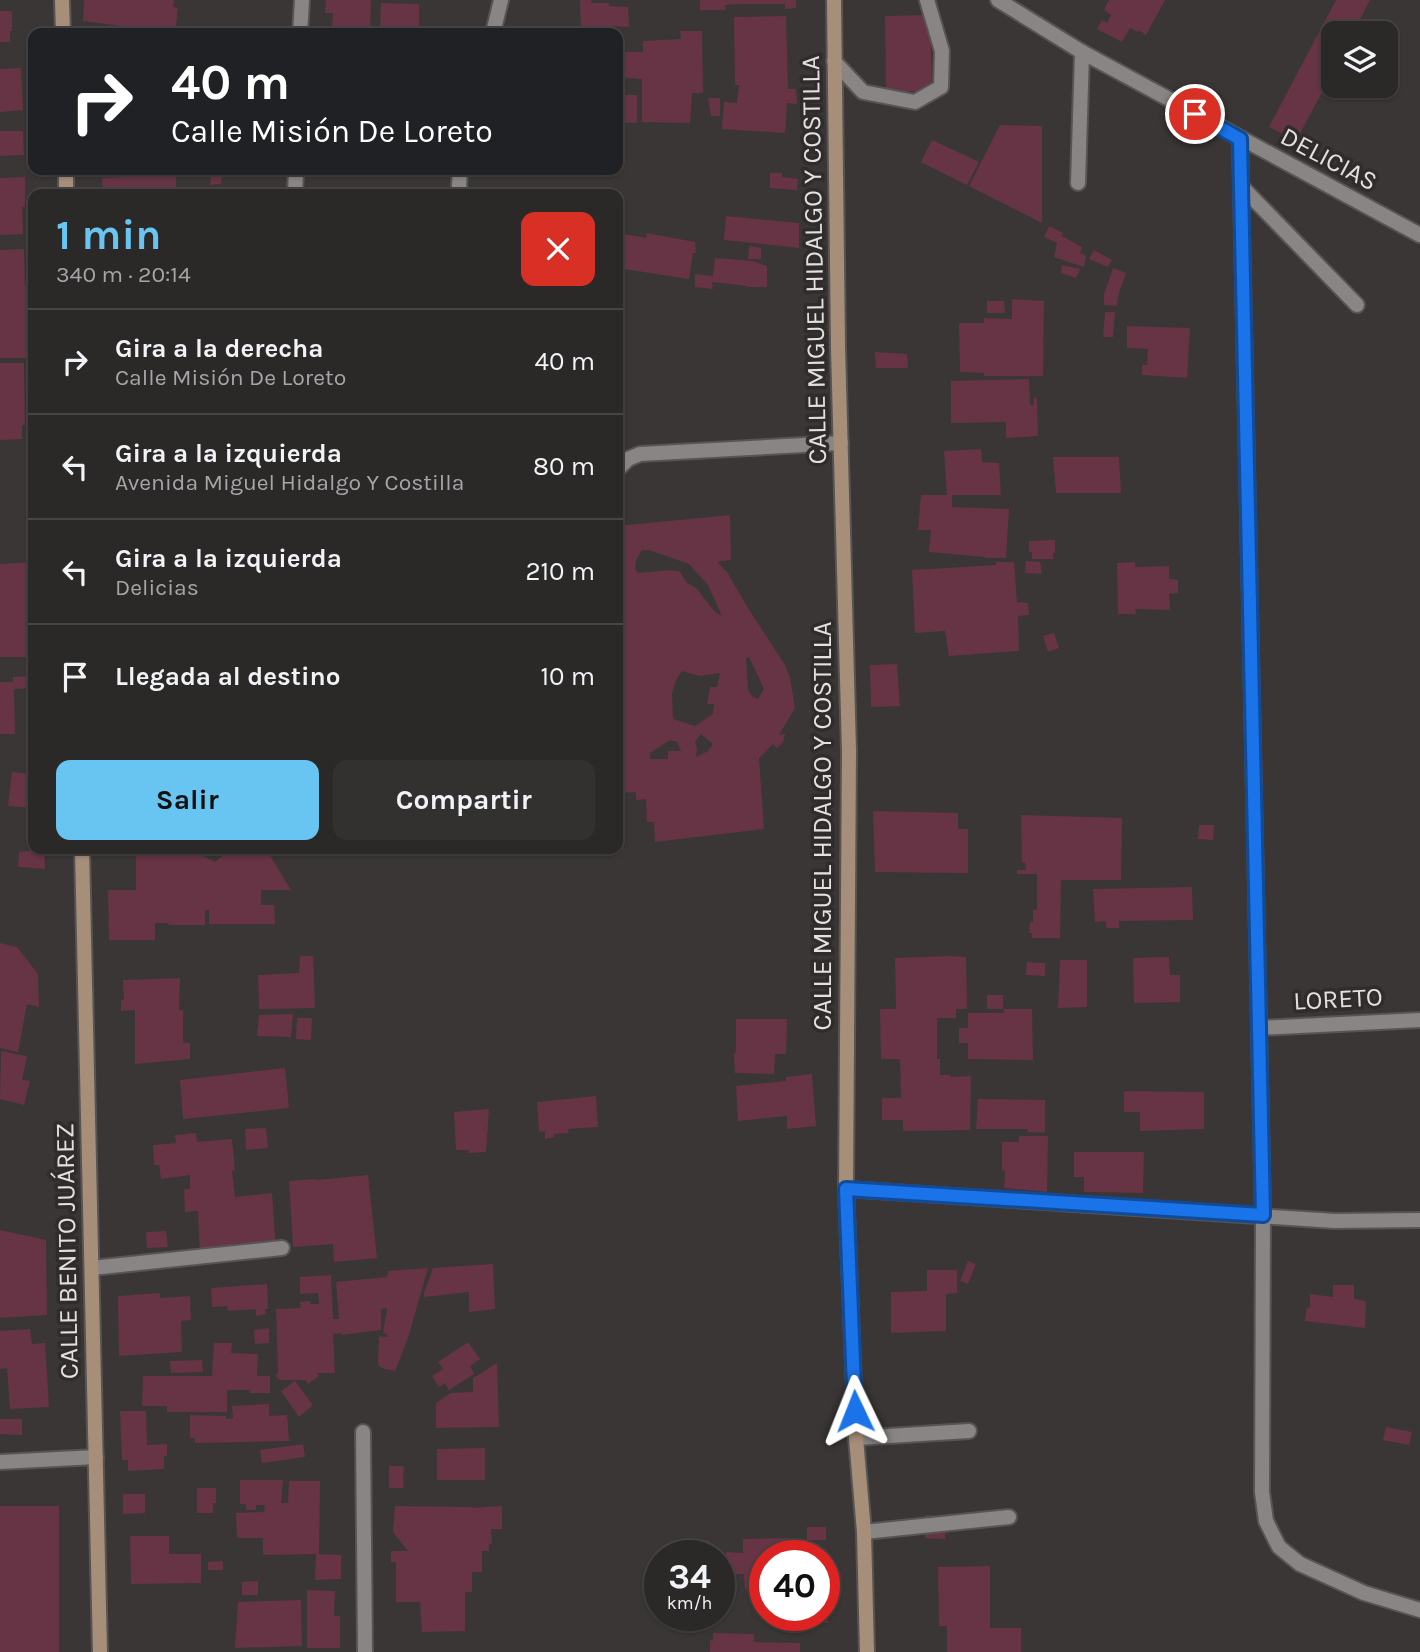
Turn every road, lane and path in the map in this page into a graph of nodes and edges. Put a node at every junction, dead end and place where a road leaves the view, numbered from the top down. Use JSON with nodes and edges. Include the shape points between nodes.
{"nodes":[{"id":1,"x":62,"y":0,"type":"edge"},
{"id":2,"x":302,"y":0,"type":"edge"},
{"id":3,"x":501,"y":0,"type":"edge"},
{"id":4,"x":834,"y":0,"type":"edge"},
{"id":5,"x":927,"y":0,"type":"edge"},
{"id":6,"x":998,"y":0,"type":"edge"},
{"id":7,"x":63,"y":28,"type":"edge"},
{"id":8,"x":300,"y":28,"type":"edge"},
{"id":9,"x":494,"y":28,"type":"edge"},
{"id":10,"x":1082,"y":52,"type":"junction"},
{"id":11,"x":834,"y":61,"type":"junction"},
{"id":12,"x":1240,"y":139,"type":"junction"},
{"id":13,"x":1078,"y":183,"type":"dead end"},
{"id":14,"x":1241,"y":186,"type":"junction"},
{"id":15,"x":1420,"y":235,"type":"edge"},
{"id":16,"x":1357,"y":305,"type":"dead end"},
{"id":17,"x":841,"y":443,"type":"junction"},
{"id":18,"x":623,"y":464,"type":"edge"},
{"id":19,"x":82,"y":854,"type":"edge"},
{"id":20,"x":1420,"y":1020,"type":"edge"},
{"id":21,"x":1259,"y":1028,"type":"junction"},
{"id":22,"x":846,"y":1189,"type":"junction"},
{"id":23,"x":1263,"y":1215,"type":"junction"},
{"id":24,"x":1420,"y":1220,"type":"edge"},
{"id":25,"x":282,"y":1248,"type":"dead end"},
{"id":26,"x":92,"y":1268,"type":"junction"},
{"id":27,"x":363,"y":1432,"type":"dead end"},
{"id":28,"x":969,"y":1432,"type":"dead end"},
{"id":29,"x":856,"y":1438,"type":"junction"},
{"id":30,"x":96,"y":1457,"type":"junction"},
{"id":31,"x":0,"y":1462,"type":"edge"},
{"id":32,"x":1009,"y":1517,"type":"dead end"},
{"id":33,"x":864,"y":1532,"type":"junction"},
{"id":34,"x":1420,"y":1610,"type":"edge"},
{"id":35,"x":100,"y":1652,"type":"edge"},
{"id":36,"x":365,"y":1652,"type":"edge"},
{"id":37,"x":867,"y":1652,"type":"edge"}],
"edges":[{"from":1,"to":7,"type":"street"},
{"from":2,"to":8,"type":"street"},
{"from":3,"to":9,"type":"street"},
{"from":4,"to":11,"type":"street","name":"CALLE MIGUEL HIDALGO Y COSTILLA"},
{"from":5,"to":11,"type":"street","via":[[942,51],[941,87],[915,102],[863,92]]},
{"from":6,"to":10,"type":"street","name":"DELICIAS"},
{"from":10,"to":12,"type":"street","name":"DELICIAS"},
{"from":10,"to":13,"type":"street"},
{"from":11,"to":17,"type":"street","name":"CALLE MIGUEL HIDALGO Y COSTILLA"},
{"from":12,"to":14,"type":"street"},
{"from":12,"to":15,"type":"street","name":"DELICIAS"},
{"from":14,"to":16,"type":"street"},
{"from":14,"to":21,"type":"street"},
{"from":17,"to":18,"type":"street","via":[[640,454]]},
{"from":17,"to":22,"type":"street","name":"CALLE MIGUEL HIDALGO Y COSTILLA","via":[[849,751]]},
{"from":19,"to":26,"type":"street","name":"CALLE BENITO JUÁREZ"},
{"from":20,"to":21,"type":"street","name":"LORETO"},
{"from":21,"to":23,"type":"street"},
{"from":22,"to":23,"type":"street"},
{"from":22,"to":29,"type":"street","name":"CALLE MIGUEL HIDALGO Y COSTILLA"},
{"from":23,"to":24,"type":"street","via":[[1335,1221]]},
{"from":23,"to":34,"type":"street","via":[[1262,1492],[1266,1521],[1279,1547],[1300,1564],[1364,1593]]},
{"from":25,"to":26,"type":"street"},
{"from":26,"to":30,"type":"street","name":"CALLE BENITO JUÁREZ"},
{"from":27,"to":36,"type":"street"},
{"from":28,"to":29,"type":"street"},
{"from":29,"to":33,"type":"street","name":"CALLE MIGUEL HIDALGO Y COSTILLA"},
{"from":30,"to":31,"type":"street"},
{"from":30,"to":35,"type":"street","name":"CALLE BENITO JUÁREZ"},
{"from":32,"to":33,"type":"street"},
{"from":33,"to":37,"type":"street","name":"CALLE MIGUEL HIDALGO Y COSTILLA"}]}
